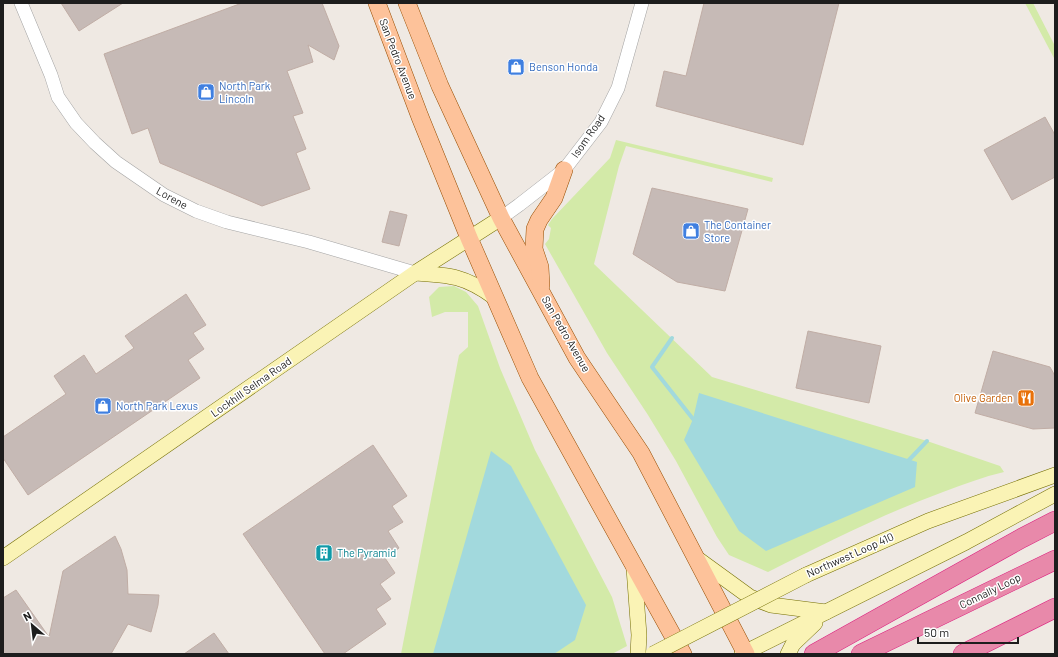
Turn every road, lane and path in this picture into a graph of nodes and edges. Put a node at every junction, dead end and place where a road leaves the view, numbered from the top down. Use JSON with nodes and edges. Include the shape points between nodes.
{"nodes":[{"id":1,"x":21,"y":3,"type":"edge"},
{"id":2,"x":377,"y":3,"type":"edge"},
{"id":3,"x":407,"y":3,"type":"edge"},
{"id":4,"x":642,"y":3,"type":"edge"},
{"id":5,"x":564,"y":170,"type":"junction"},
{"id":6,"x":501,"y":218,"type":"junction"},
{"id":7,"x":469,"y":238,"type":"junction"},
{"id":8,"x":415,"y":273,"type":"junction"},
{"id":9,"x":542,"y":293,"type":"junction"},
{"id":10,"x":494,"y":297,"type":"junction"},
{"id":11,"x":1055,"y":474,"type":"edge"},
{"id":12,"x":1055,"y":494,"type":"edge"},
{"id":13,"x":1055,"y":520,"type":"edge"},
{"id":14,"x":695,"y":557,"type":"junction"},
{"id":15,"x":3,"y":558,"type":"edge"},
{"id":16,"x":1055,"y":560,"type":"edge"},
{"id":17,"x":634,"y":568,"type":"junction"},
{"id":18,"x":1055,"y":608,"type":"edge"},
{"id":19,"x":826,"y":612,"type":"junction"},
{"id":20,"x":1055,"y":615,"type":"edge"},
{"id":21,"x":820,"y":651,"type":"edge"},
{"id":22,"x":745,"y":653,"type":"edge"},
{"id":23,"x":638,"y":654,"type":"edge"},
{"id":24,"x":653,"y":654,"type":"edge"},
{"id":25,"x":683,"y":654,"type":"edge"},
{"id":26,"x":788,"y":654,"type":"edge"},
{"id":27,"x":861,"y":654,"type":"edge"},
{"id":28,"x":963,"y":654,"type":"edge"},
{"id":29,"x":988,"y":654,"type":"edge"}],
"edges":[{"from":1,"to":8,"type":"street","name":"Lorene","via":[[58,97],[76,123],[116,162],[164,196],[227,222],[309,242]]},
{"from":2,"to":7,"type":"main road","name":"San Pedro Avenue"},
{"from":3,"to":6,"type":"main road","name":"San Pedro Avenue","via":[[440,86]]},
{"from":4,"to":5,"type":"street","name":"Isom Road","via":[[618,88],[601,122]]},
{"from":5,"to":6,"type":"street","name":"Isom Road"},
{"from":5,"to":9,"type":"main road","via":[[554,198],[535,229],[534,249],[540,267]]},
{"from":6,"to":7,"type":"main road","name":"Lockhill Selma Road"},
{"from":6,"to":9,"type":"main road","name":"San Pedro Avenue"},
{"from":7,"to":8,"type":"main road","name":"Lockhill Selma Road"},
{"from":7,"to":10,"type":"main road","name":"San Pedro Avenue"},
{"from":8,"to":10,"type":"main road","via":[[459,278],[474,283]]},
{"from":8,"to":15,"type":"main road","name":"Lockhill Selma Road"},
{"from":9,"to":14,"type":"main road","name":"San Pedro Avenue","via":[[577,358],[641,454]]},
{"from":10,"to":17,"type":"main road","name":"San Pedro Avenue","via":[[530,378]]},
{"from":11,"to":24,"type":"main road","name":"Northwest Loop 410","bridge":true,"via":[[928,521],[806,574]]},
{"from":12,"to":19,"type":"main road"},
{"from":13,"to":21,"type":"highway"},
{"from":14,"to":19,"type":"main road","via":[[750,597],[771,605]]},
{"from":14,"to":22,"type":"main road","name":"San Pedro Avenue"},
{"from":16,"to":27,"type":"highway","name":"Connally Loop"},
{"from":17,"to":23,"type":"main road"},
{"from":17,"to":25,"type":"main road","name":"San Pedro Avenue"},
{"from":18,"to":28,"type":"highway"},
{"from":19,"to":22,"type":"main road"},
{"from":19,"to":26,"type":"main road","via":[[793,644]]},
{"from":20,"to":29,"type":"highway"}]}
